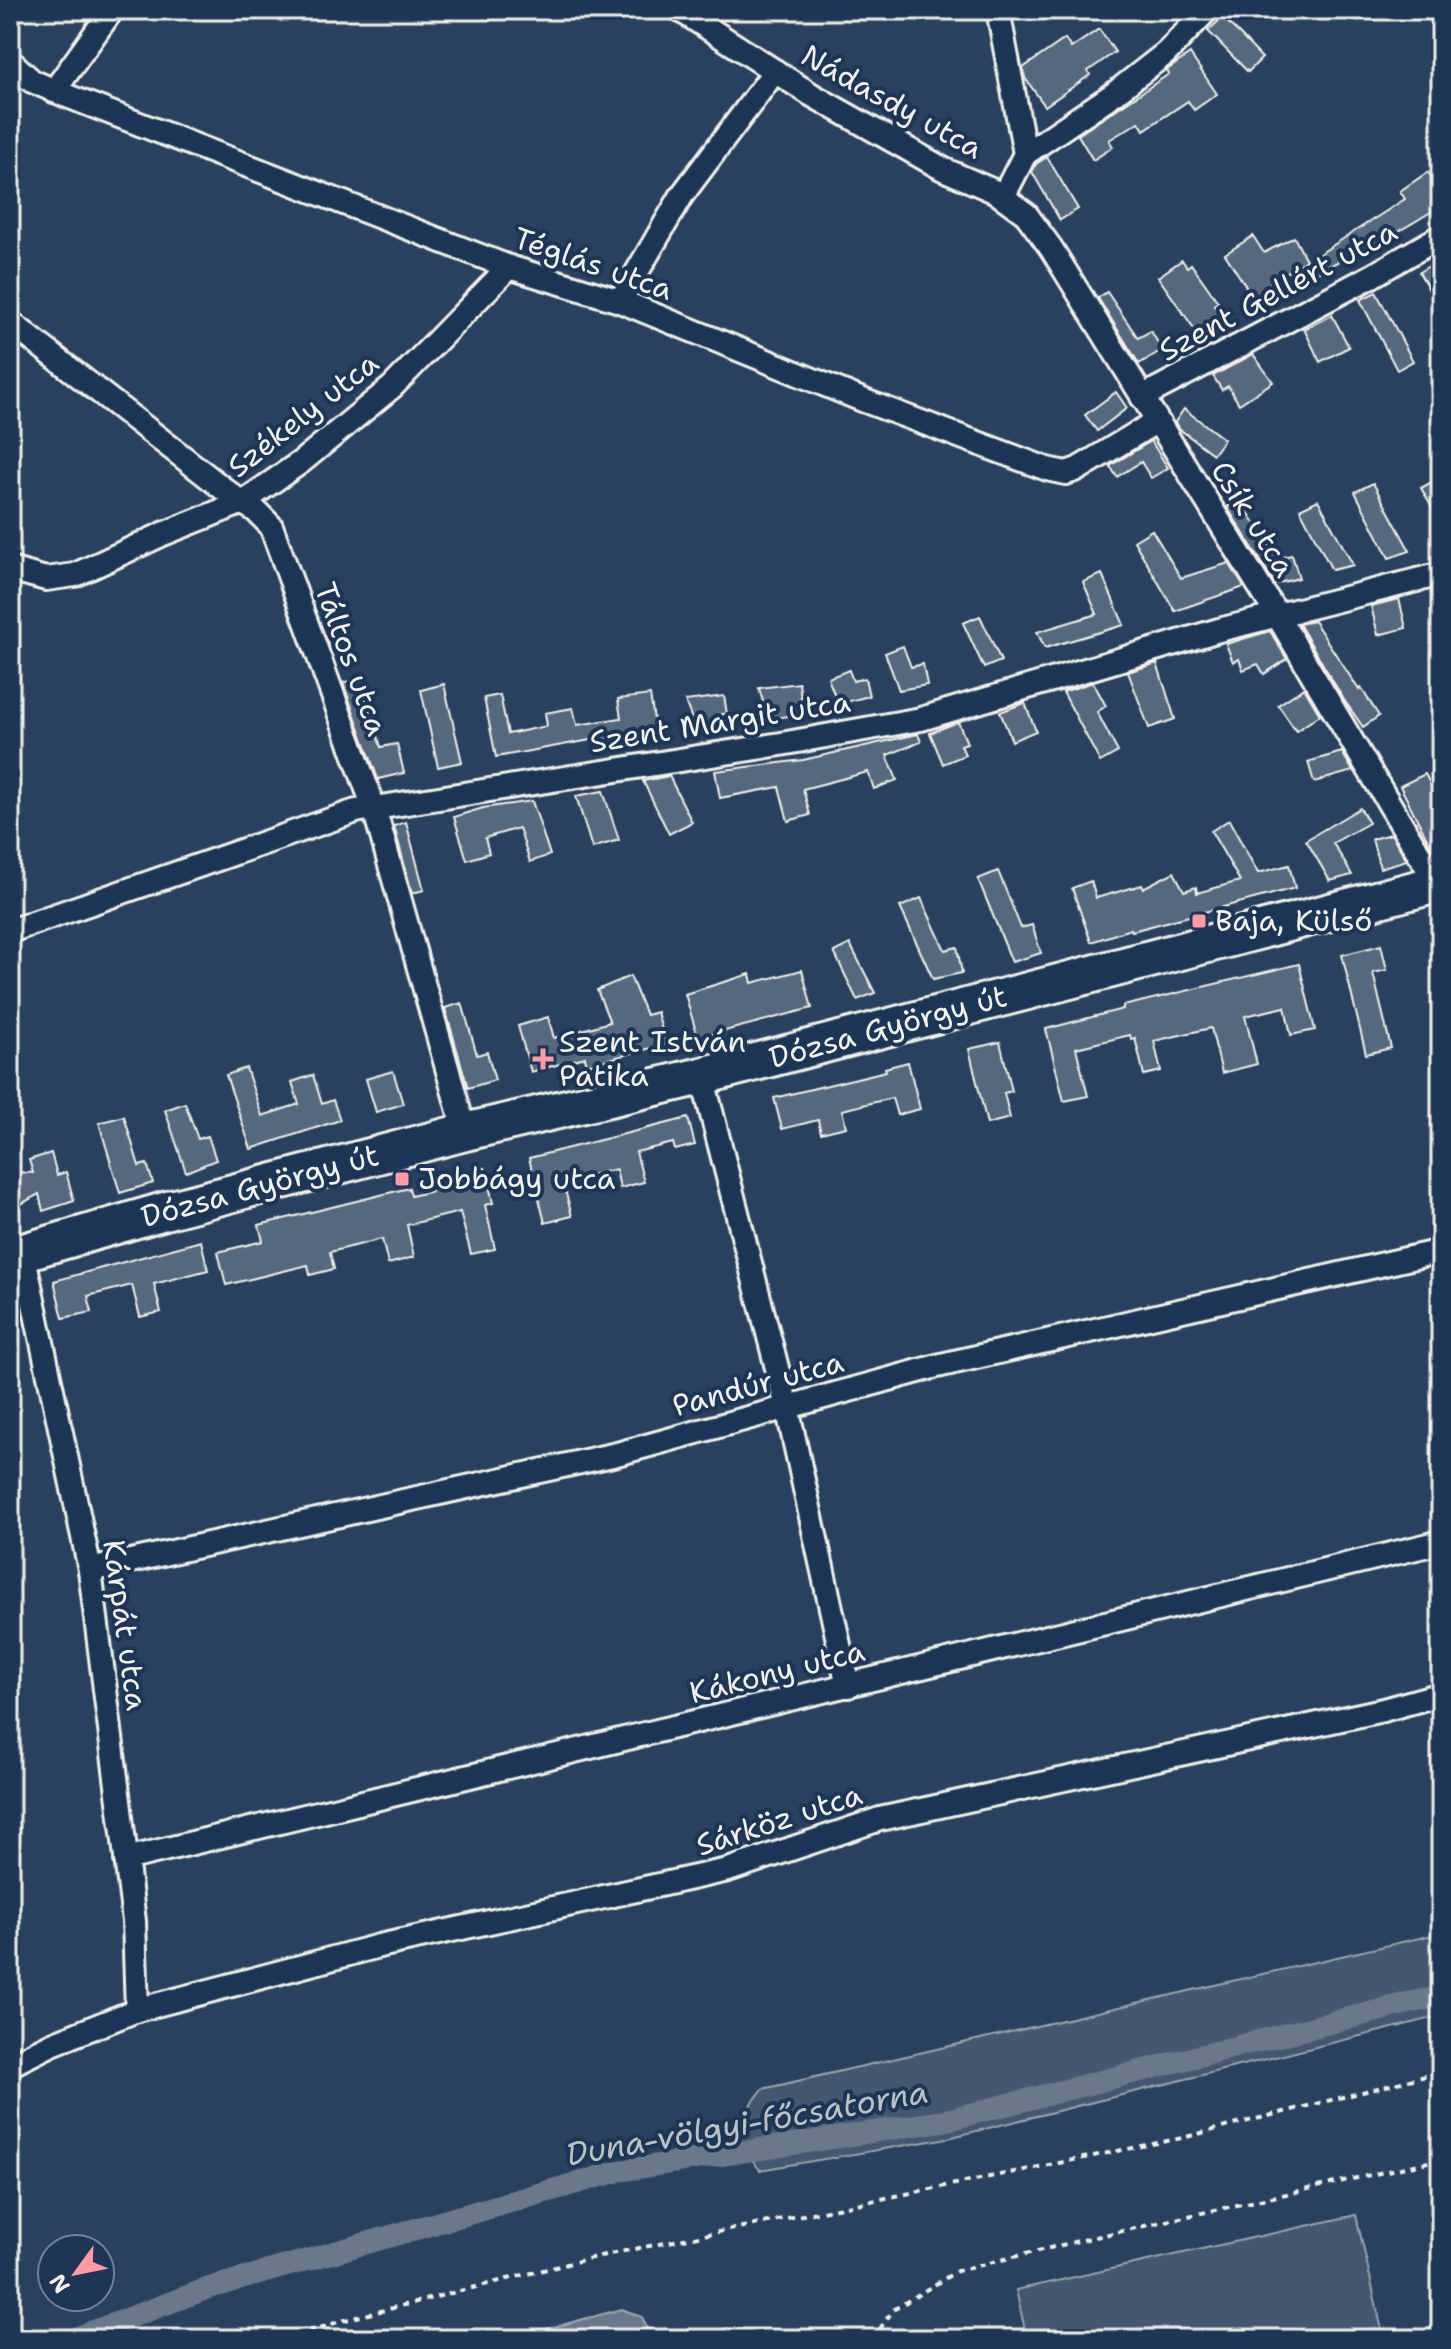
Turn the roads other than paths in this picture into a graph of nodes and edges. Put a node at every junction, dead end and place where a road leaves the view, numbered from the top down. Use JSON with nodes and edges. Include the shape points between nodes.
{"nodes":[{"id":1,"x":112,"y":10,"type":"edge"},
{"id":2,"x":680,"y":10,"type":"edge"},
{"id":3,"x":998,"y":10,"type":"edge"},
{"id":4,"x":1207,"y":10,"type":"edge"},
{"id":5,"x":10,"y":61,"type":"edge"},
{"id":6,"x":775,"y":71,"type":"junction"},
{"id":7,"x":54,"y":91,"type":"junction"},
{"id":8,"x":1025,"y":154,"type":"junction"},
{"id":9,"x":1000,"y":194,"type":"junction"},
{"id":10,"x":1441,"y":236,"type":"edge"},
{"id":11,"x":509,"y":267,"type":"junction"},
{"id":12,"x":620,"y":301,"type":"junction"},
{"id":13,"x":10,"y":322,"type":"edge"},
{"id":14,"x":1142,"y":397,"type":"junction"},
{"id":15,"x":1157,"y":421,"type":"junction"},
{"id":16,"x":243,"y":502,"type":"junction"},
{"id":17,"x":10,"y":569,"type":"edge"},
{"id":18,"x":1441,"y":574,"type":"edge"},
{"id":19,"x":1277,"y":615,"type":"junction"},
{"id":20,"x":374,"y":808,"type":"junction"},
{"id":21,"x":1439,"y":884,"type":"edge"},
{"id":22,"x":10,"y":931,"type":"edge"},
{"id":23,"x":702,"y":1076,"type":"junction"},
{"id":24,"x":465,"y":1132,"type":"junction"},
{"id":25,"x":1441,"y":1251,"type":"edge"},
{"id":26,"x":17,"y":1254,"type":"edge"},
{"id":27,"x":787,"y":1407,"type":"junction"},
{"id":28,"x":1441,"y":1542,"type":"edge"},
{"id":29,"x":90,"y":1570,"type":"junction"},
{"id":30,"x":848,"y":1686,"type":"junction"},
{"id":31,"x":1441,"y":1694,"type":"edge"},
{"id":32,"x":126,"y":1859,"type":"junction"},
{"id":33,"x":137,"y":2010,"type":"junction"},
{"id":34,"x":10,"y":2065,"type":"edge"}],
"edges":[{"from":1,"to":7,"type":"street"},
{"from":2,"to":6,"type":"street","name":"Nádasdy utca"},
{"from":3,"to":8,"type":"street"},
{"from":4,"to":8,"type":"street","via":[[1166,53]]},
{"from":5,"to":7,"type":"street","name":"Téglás utca","via":[[32,81]]},
{"from":6,"to":9,"type":"street","name":"Nádasdy utca","via":[[943,169]]},
{"from":6,"to":12,"type":"street","via":[[682,195]]},
{"from":7,"to":11,"type":"street","name":"Téglás utca"},
{"from":8,"to":9,"type":"street"},
{"from":9,"to":14,"type":"street","name":"Csík utca","via":[[1026,214],[1051,248]]},
{"from":10,"to":14,"type":"street","name":"Szent Gellért utca"},
{"from":11,"to":12,"type":"street","name":"Téglás utca"},
{"from":11,"to":16,"type":"street","name":"Székely utca","via":[[392,387]]},
{"from":12,"to":15,"type":"street","name":"Téglás utca","via":[[1047,469],[1078,469]]},
{"from":13,"to":16,"type":"street","name":"Táltos utca"},
{"from":14,"to":15,"type":"street","name":"Csík utca"},
{"from":15,"to":19,"type":"street","name":"Csík utca"},
{"from":16,"to":17,"type":"street","name":"Székely utca","via":[[75,575],[46,579]]},
{"from":16,"to":20,"type":"street","name":"Táltos utca","via":[[271,526]]},
{"from":18,"to":19,"type":"street","name":"Szent Margit utca"},
{"from":19,"to":20,"type":"street","name":"Szent Margit utca","via":[[921,719]]},
{"from":19,"to":21,"type":"street","name":"Csík utca"},
{"from":20,"to":22,"type":"street","name":"Szent Margit utca"},
{"from":20,"to":24,"type":"street","name":"Táltos utca"},
{"from":21,"to":23,"type":"main road","name":"Dózsa György út"},
{"from":23,"to":24,"type":"main road","name":"Dózsa György út"},
{"from":23,"to":27,"type":"street"},
{"from":24,"to":26,"type":"main road","name":"Dózsa György út"},
{"from":25,"to":27,"type":"street","name":"Pandúr utca","via":[[937,1366]]},
{"from":26,"to":29,"type":"street","name":"Kárpát utca"},
{"from":27,"to":29,"type":"street","name":"Pandúr utca","via":[[617,1454]]},
{"from":27,"to":30,"type":"street"},
{"from":28,"to":30,"type":"street","name":"Kákony utca"},
{"from":29,"to":32,"type":"street","name":"Kárpát utca"},
{"from":30,"to":32,"type":"street","name":"Kákony utca"},
{"from":31,"to":33,"type":"street","name":"Sárköz utca","via":[[880,1819],[728,1870],[379,1946]]},
{"from":32,"to":33,"type":"street","name":"Kárpát utca"},
{"from":33,"to":34,"type":"street","name":"Sárköz utca"}]}
